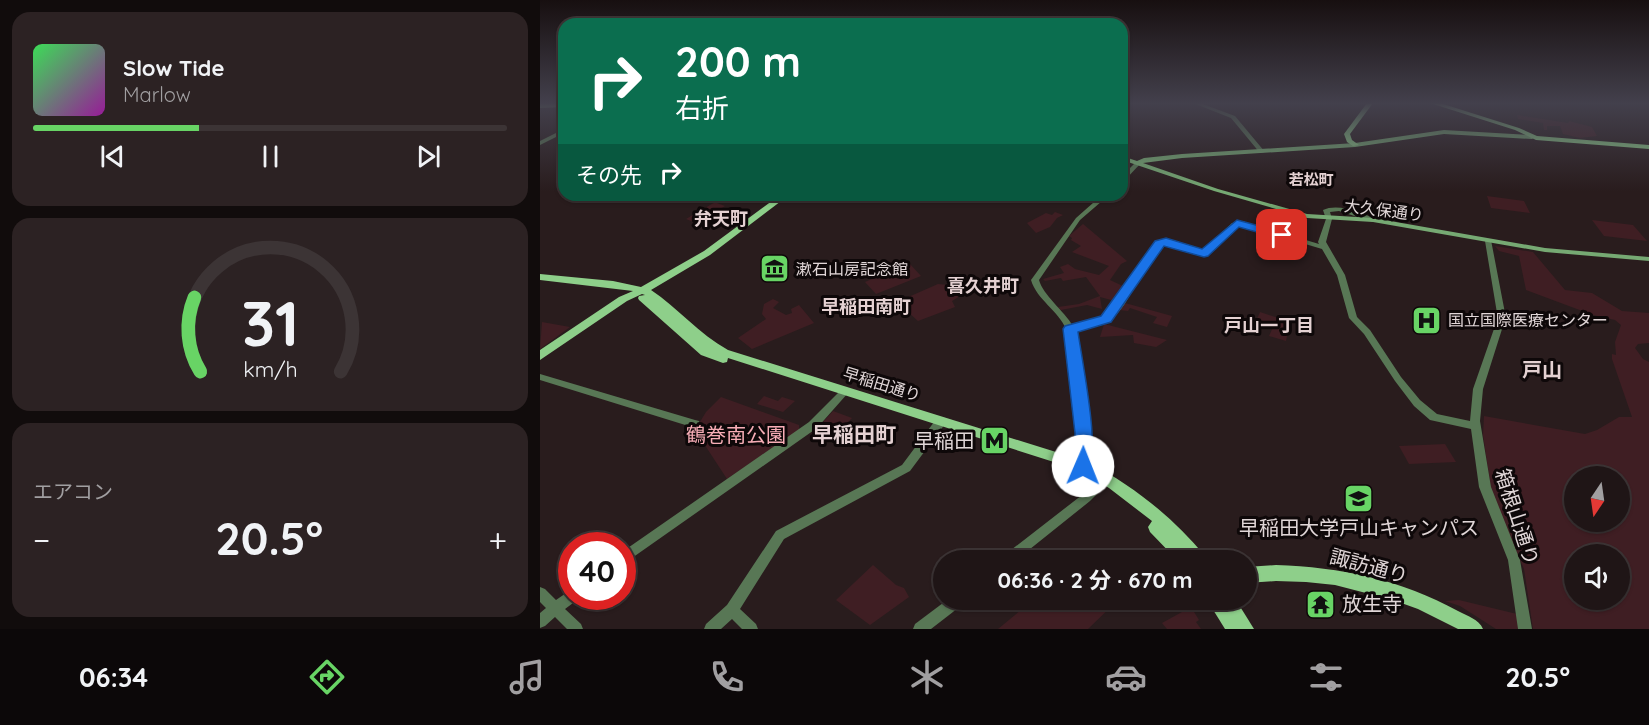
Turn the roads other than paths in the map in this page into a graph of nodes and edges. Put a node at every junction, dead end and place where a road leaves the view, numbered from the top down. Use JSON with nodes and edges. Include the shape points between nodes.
{"nodes":[{"id":1,"x":1246,"y":132,"type":"edge"},
{"id":2,"x":1348,"y":132,"type":"edge"},
{"id":3,"x":1355,"y":132,"type":"edge"},
{"id":4,"x":1447,"y":132,"type":"edge"},
{"id":5,"x":1456,"y":132,"type":"edge"},
{"id":6,"x":1525,"y":132,"type":"edge"},
{"id":7,"x":558,"y":134,"type":"edge"},
{"id":8,"x":1534,"y":137,"type":"junction"},
{"id":9,"x":540,"y":143,"type":"edge"},
{"id":10,"x":1355,"y":145,"type":"junction"},
{"id":11,"x":1649,"y":147,"type":"edge"},
{"id":12,"x":1262,"y":152,"type":"junction"},
{"id":13,"x":1128,"y":160,"type":"edge"},
{"id":14,"x":1138,"y":163,"type":"junction"},
{"id":15,"x":1128,"y":174,"type":"edge"},
{"id":16,"x":777,"y":201,"type":"edge"},
{"id":17,"x":1099,"y":201,"type":"edge"},
{"id":18,"x":1329,"y":219,"type":"junction"},
{"id":19,"x":1489,"y":241,"type":"junction"},
{"id":20,"x":1323,"y":248,"type":"junction"},
{"id":21,"x":1649,"y":259,"type":"edge"},
{"id":22,"x":540,"y":279,"type":"edge"},
{"id":23,"x":639,"y":292,"type":"junction"},
{"id":24,"x":1070,"y":329,"type":"junction"},
{"id":25,"x":540,"y":356,"type":"edge"},
{"id":26,"x":540,"y":364,"type":"edge"},
{"id":27,"x":540,"y":377,"type":"edge"},
{"id":28,"x":843,"y":393,"type":"junction"},
{"id":29,"x":695,"y":424,"type":"dead end"},
{"id":30,"x":939,"y":424,"type":"junction"},
{"id":31,"x":1476,"y":426,"type":"junction"},
{"id":32,"x":1082,"y":469,"type":"junction"},
{"id":33,"x":1104,"y":480,"type":"junction"},
{"id":34,"x":636,"y":549,"type":"edge"},
{"id":35,"x":1019,"y":550,"type":"edge"},
{"id":36,"x":1178,"y":550,"type":"edge"},
{"id":37,"x":1189,"y":550,"type":"edge"},
{"id":38,"x":1257,"y":574,"type":"edge"},
{"id":39,"x":540,"y":593,"type":"edge"},
{"id":40,"x":558,"y":604,"type":"edge"},
{"id":41,"x":554,"y":607,"type":"junction"},
{"id":42,"x":732,"y":610,"type":"junction"},
{"id":43,"x":944,"y":610,"type":"edge"},
{"id":44,"x":1222,"y":610,"type":"edge"},
{"id":45,"x":1233,"y":610,"type":"edge"},
{"id":46,"x":540,"y":622,"type":"edge"},
{"id":47,"x":546,"y":629,"type":"edge"},
{"id":48,"x":576,"y":629,"type":"edge"},
{"id":49,"x":711,"y":629,"type":"edge"},
{"id":50,"x":751,"y":629,"type":"edge"},
{"id":51,"x":920,"y":629,"type":"edge"},
{"id":52,"x":1235,"y":629,"type":"edge"},
{"id":53,"x":1246,"y":629,"type":"edge"},
{"id":54,"x":1475,"y":629,"type":"edge"},
{"id":55,"x":1525,"y":629,"type":"edge"}],
"edges":[{"from":1,"to":12,"type":"street"},
{"from":2,"to":10,"type":"main road"},
{"from":3,"to":10,"type":"main road"},
{"from":4,"to":10,"type":"main road"},
{"from":5,"to":8,"type":"main road"},
{"from":6,"to":8,"type":"main road"},
{"from":7,"to":9,"type":"street"},
{"from":8,"to":11,"type":"main road"},
{"from":8,"to":11,"type":"main road"},
{"from":10,"to":12,"type":"main road"},
{"from":12,"to":14,"type":"main road","via":[[1182,156]]},
{"from":13,"to":14,"type":"main road","name":"大久保通り"},
{"from":14,"to":15,"type":"street"},
{"from":14,"to":18,"type":"main road","name":"大久保通り","via":[[1275,207]]},
{"from":16,"to":23,"type":"main road","via":[[707,253]]},
{"from":17,"to":24,"type":"street","via":[[1078,219],[1035,280]]},
{"from":18,"to":19,"type":"main road","name":"大久保通り","via":[[1373,220]]},
{"from":18,"to":20,"type":"street"},
{"from":19,"to":21,"type":"main road","name":"大久保通り"},
{"from":19,"to":31,"type":"street","name":"箱根山通り","via":[[1501,317],[1478,389]]},
{"from":20,"to":24,"type":"street","via":[[1242,223],[1234,224],[1204,253],[1163,242],[1151,253],[1106,319]]},
{"from":20,"to":31,"type":"street","via":[[1341,275],[1353,318],[1417,404],[1434,417]]},
{"from":22,"to":23,"type":"main road","name":"早稲田通り"},
{"from":23,"to":25,"type":"main road","via":[[622,298]]},
{"from":23,"to":26,"type":"main road"},
{"from":23,"to":28,"type":"main road","name":"早稲田通り","via":[[705,351]]},
{"from":24,"to":32,"type":"street","via":[[1083,433]]},
{"from":27,"to":29,"type":"street"},
{"from":28,"to":30,"type":"main road","name":"早稲田通り"},
{"from":28,"to":34,"type":"street","via":[[813,425]]},
{"from":30,"to":32,"type":"main road","name":"早稲田通り"},
{"from":30,"to":42,"type":"street","via":[[906,468],[780,535]]},
{"from":31,"to":55,"type":"street","name":"箱根山通り","via":[[1487,493],[1516,569]]},
{"from":32,"to":33,"type":"main road","name":"早稲田通り"},
{"from":33,"to":35,"type":"street"},
{"from":33,"to":36,"type":"main road","name":"早稲田通り"},
{"from":33,"to":37,"type":"main road","name":"早稲田通り","via":[[1126,490]]},
{"from":38,"to":54,"type":"main road","name":"諏訪通り","via":[[1307,572],[1352,581],[1412,599]]},
{"from":39,"to":41,"type":"street"},
{"from":40,"to":41,"type":"street"},
{"from":41,"to":46,"type":"street"},
{"from":41,"to":48,"type":"street"},
{"from":42,"to":49,"type":"street"},
{"from":42,"to":50,"type":"street"},
{"from":43,"to":51,"type":"street"},
{"from":44,"to":52,"type":"main road"},
{"from":45,"to":53,"type":"main road"},
{"from":46,"to":47,"type":"street"}]}
